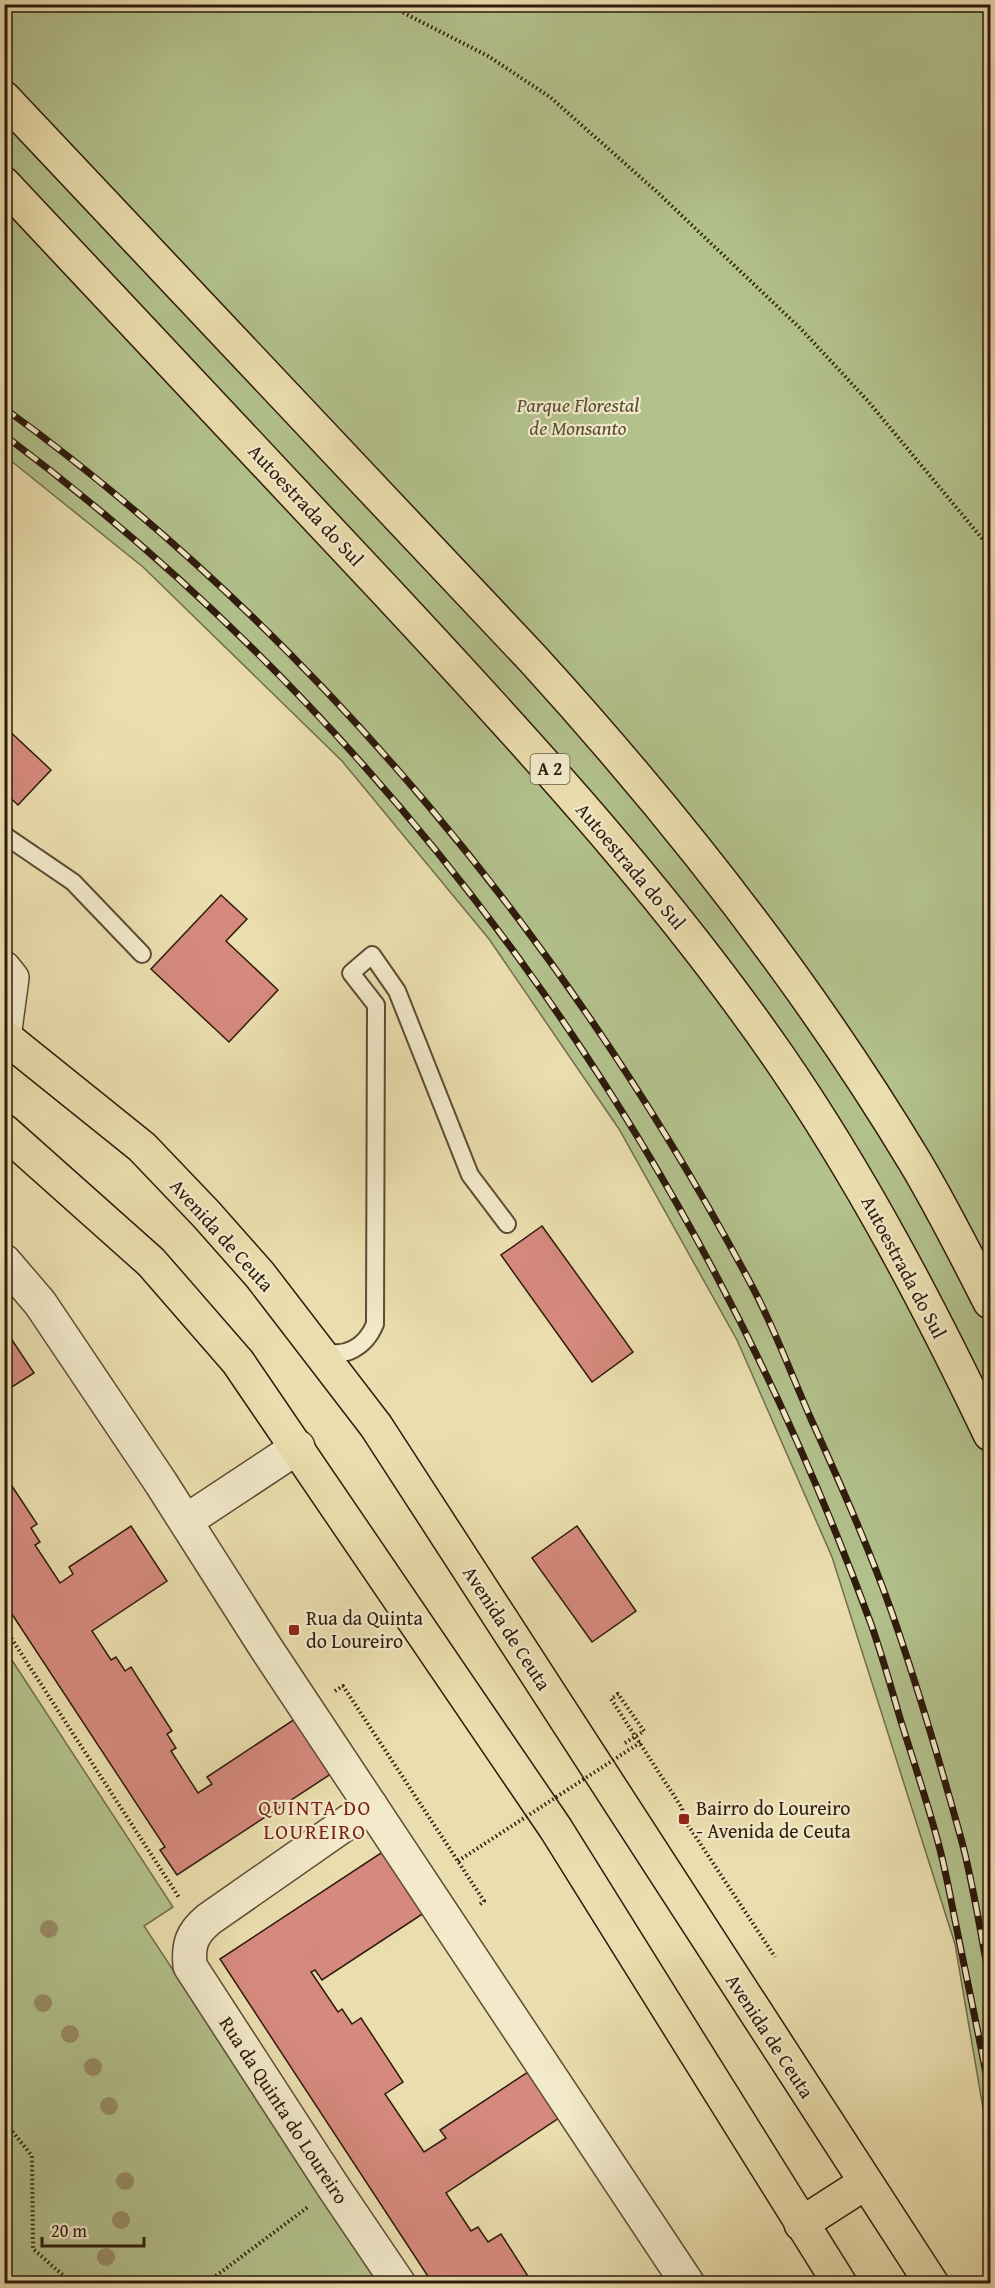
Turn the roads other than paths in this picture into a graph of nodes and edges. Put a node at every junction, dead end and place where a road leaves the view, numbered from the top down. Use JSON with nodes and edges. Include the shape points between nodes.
{"nodes":[{"id":1,"x":4,"y":98,"type":"edge"},
{"id":2,"x":4,"y":184,"type":"edge"},
{"id":3,"x":4,"y":835,"type":"edge"},
{"id":4,"x":142,"y":954,"type":"dead end"},
{"id":5,"x":4,"y":968,"type":"edge"},
{"id":6,"x":5,"y":1037,"type":"edge"},
{"id":7,"x":4,"y":1131,"type":"edge"},
{"id":8,"x":507,"y":1224,"type":"dead end"},
{"id":9,"x":4,"y":1261,"type":"edge"},
{"id":10,"x":990,"y":1302,"type":"edge"},
{"id":11,"x":312,"y":1343,"type":"junction"},
{"id":12,"x":990,"y":1434,"type":"edge"},
{"id":13,"x":298,"y":1447,"type":"junction"},
{"id":14,"x":186,"y":1521,"type":"junction"},
{"id":15,"x":371,"y":1806,"type":"junction"},
{"id":16,"x":865,"y":2183,"type":"junction"},
{"id":17,"x":801,"y":2224,"type":"junction"},
{"id":18,"x":399,"y":2283,"type":"edge"},
{"id":19,"x":688,"y":2283,"type":"edge"},
{"id":20,"x":840,"y":2283,"type":"edge"},
{"id":21,"x":932,"y":2283,"type":"edge"}],
"edges":[{"from":1,"to":10,"type":"highway","via":[[588,719],[735,897],[829,1028],[891,1124]]},
{"from":2,"to":12,"type":"highway","name":"Autoestrada do Sul","number":"A 2","via":[[540,757],[682,927],[776,1053],[826,1128],[905,1267]]},
{"from":3,"to":4,"type":"lane","via":[[73,882]]},
{"from":5,"to":6,"type":"street","via":[[12,978]]},
{"from":6,"to":11,"type":"highway","name":"Avenida de Ceuta","via":[[142,1147],[260,1275]]},
{"from":7,"to":13,"type":"highway","via":[[151,1262],[238,1362]]},
{"from":8,"to":11,"type":"lane","via":[[470,1175],[397,991],[372,955],[351,973],[376,1005],[375,1324],[370,1337],[349,1352],[336,1353]]},
{"from":9,"to":14,"type":"street","via":[[40,1303]]},
{"from":11,"to":16,"type":"highway","name":"Avenida de Ceuta","via":[[376,1426]]},
{"from":13,"to":14,"type":"street"},
{"from":13,"to":17,"type":"highway","via":[[556,1829]]},
{"from":14,"to":15,"type":"street"},
{"from":15,"to":18,"type":"street","name":"Rua da Quinta do Loureiro","via":[[198,1927],[192,1935],[190,1966]]},
{"from":15,"to":19,"type":"street"},
{"from":16,"to":17,"type":"highway"},
{"from":16,"to":21,"type":"highway","name":"Avenida de Ceuta"},
{"from":17,"to":20,"type":"highway"}]}
